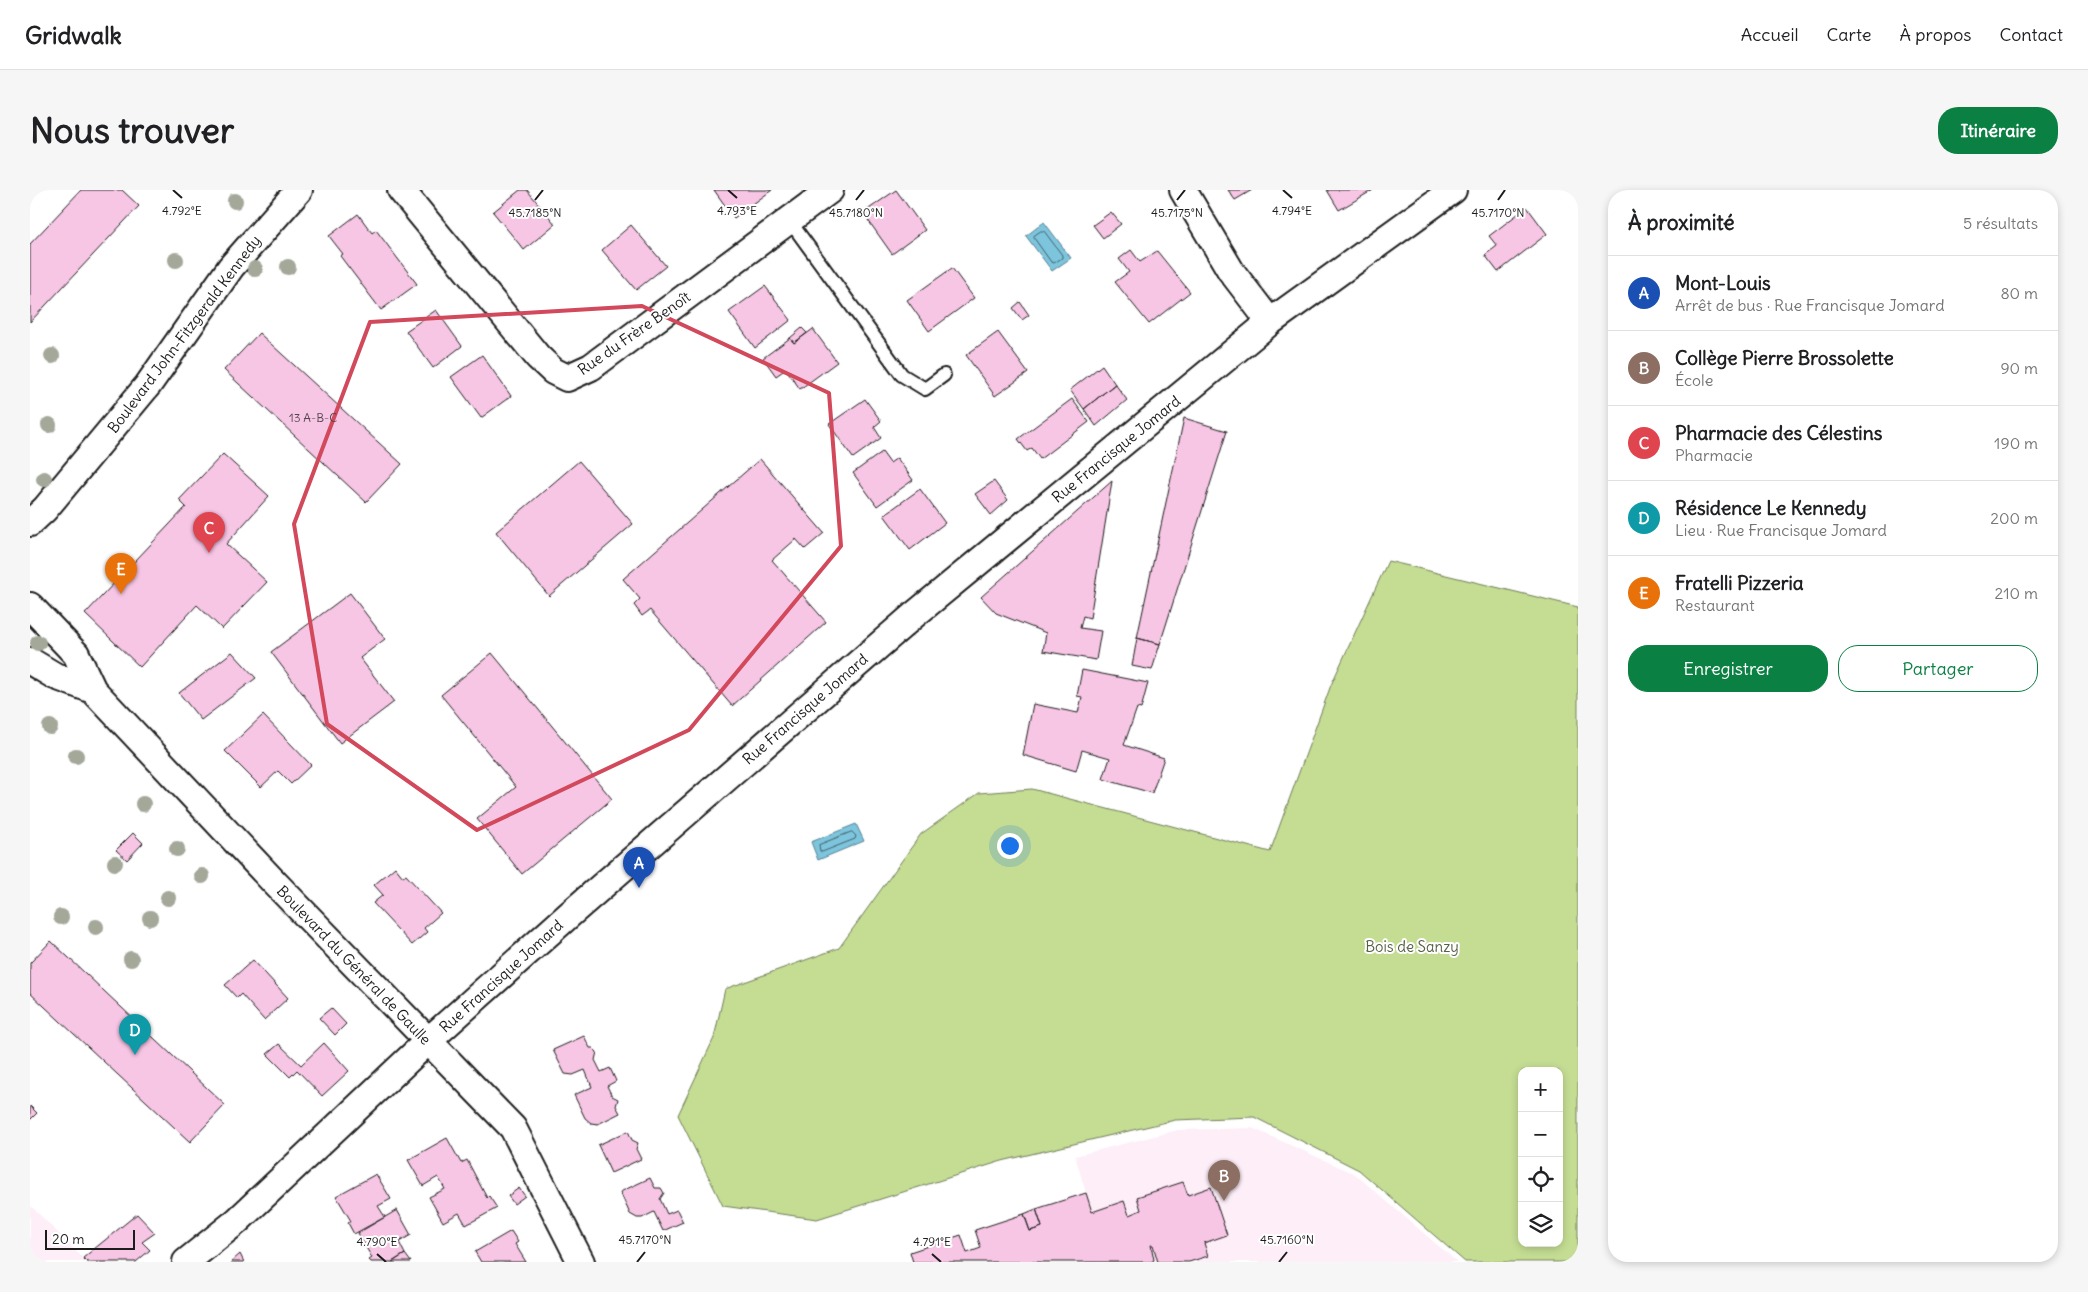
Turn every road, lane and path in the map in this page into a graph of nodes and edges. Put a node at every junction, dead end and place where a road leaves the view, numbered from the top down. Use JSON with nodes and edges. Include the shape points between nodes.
{"nodes":[{"id":1,"x":299,"y":190,"type":"edge"},
{"id":2,"x":401,"y":190,"type":"edge"},
{"id":3,"x":830,"y":190,"type":"edge"},
{"id":4,"x":1183,"y":190,"type":"edge"},
{"id":5,"x":1453,"y":190,"type":"edge"},
{"id":6,"x":789,"y":220,"type":"junction"},
{"id":7,"x":1270,"y":322,"type":"junction"},
{"id":8,"x":944,"y":375,"type":"dead end"},
{"id":9,"x":30,"y":523,"type":"edge"},
{"id":10,"x":30,"y":606,"type":"edge"},
{"id":11,"x":30,"y":661,"type":"edge"},
{"id":12,"x":93,"y":690,"type":"junction"},
{"id":13,"x":428,"y":1042,"type":"junction"},
{"id":14,"x":186,"y":1262,"type":"edge"},
{"id":15,"x":581,"y":1262,"type":"edge"}],
"edges":[{"from":1,"to":9,"type":"street","name":"Boulevard John-Fitzgerald Kennedy","via":[[231,267],[148,385]]},
{"from":2,"to":6,"type":"street","name":"Rue du Frère Benoît","via":[[538,357],[553,371],[568,378],[590,366]]},
{"from":3,"to":6,"type":"street","name":"Rue du Frère Benoît"},
{"from":4,"to":7,"type":"street","via":[[1231,271]]},
{"from":5,"to":7,"type":"street","name":"Rue Francisque Jomard"},
{"from":6,"to":8,"type":"lane","via":[[902,375],[925,389]]},
{"from":7,"to":13,"type":"street","name":"Rue Francisque Jomard","via":[[914,614]]},
{"from":10,"to":12,"type":"street","name":"Boulevard du Général de Gaulle","via":[[76,654]]},
{"from":11,"to":12,"type":"street","name":"Boulevard du Général de Gaulle","via":[[55,676]]},
{"from":12,"to":13,"type":"street","name":"Boulevard du Général de Gaulle"},
{"from":13,"to":14,"type":"street","name":"Rue Francisque Jomard","via":[[237,1221]]},
{"from":13,"to":15,"type":"street","name":"Boulevard du Général de Gaulle","via":[[513,1128]]}]}
